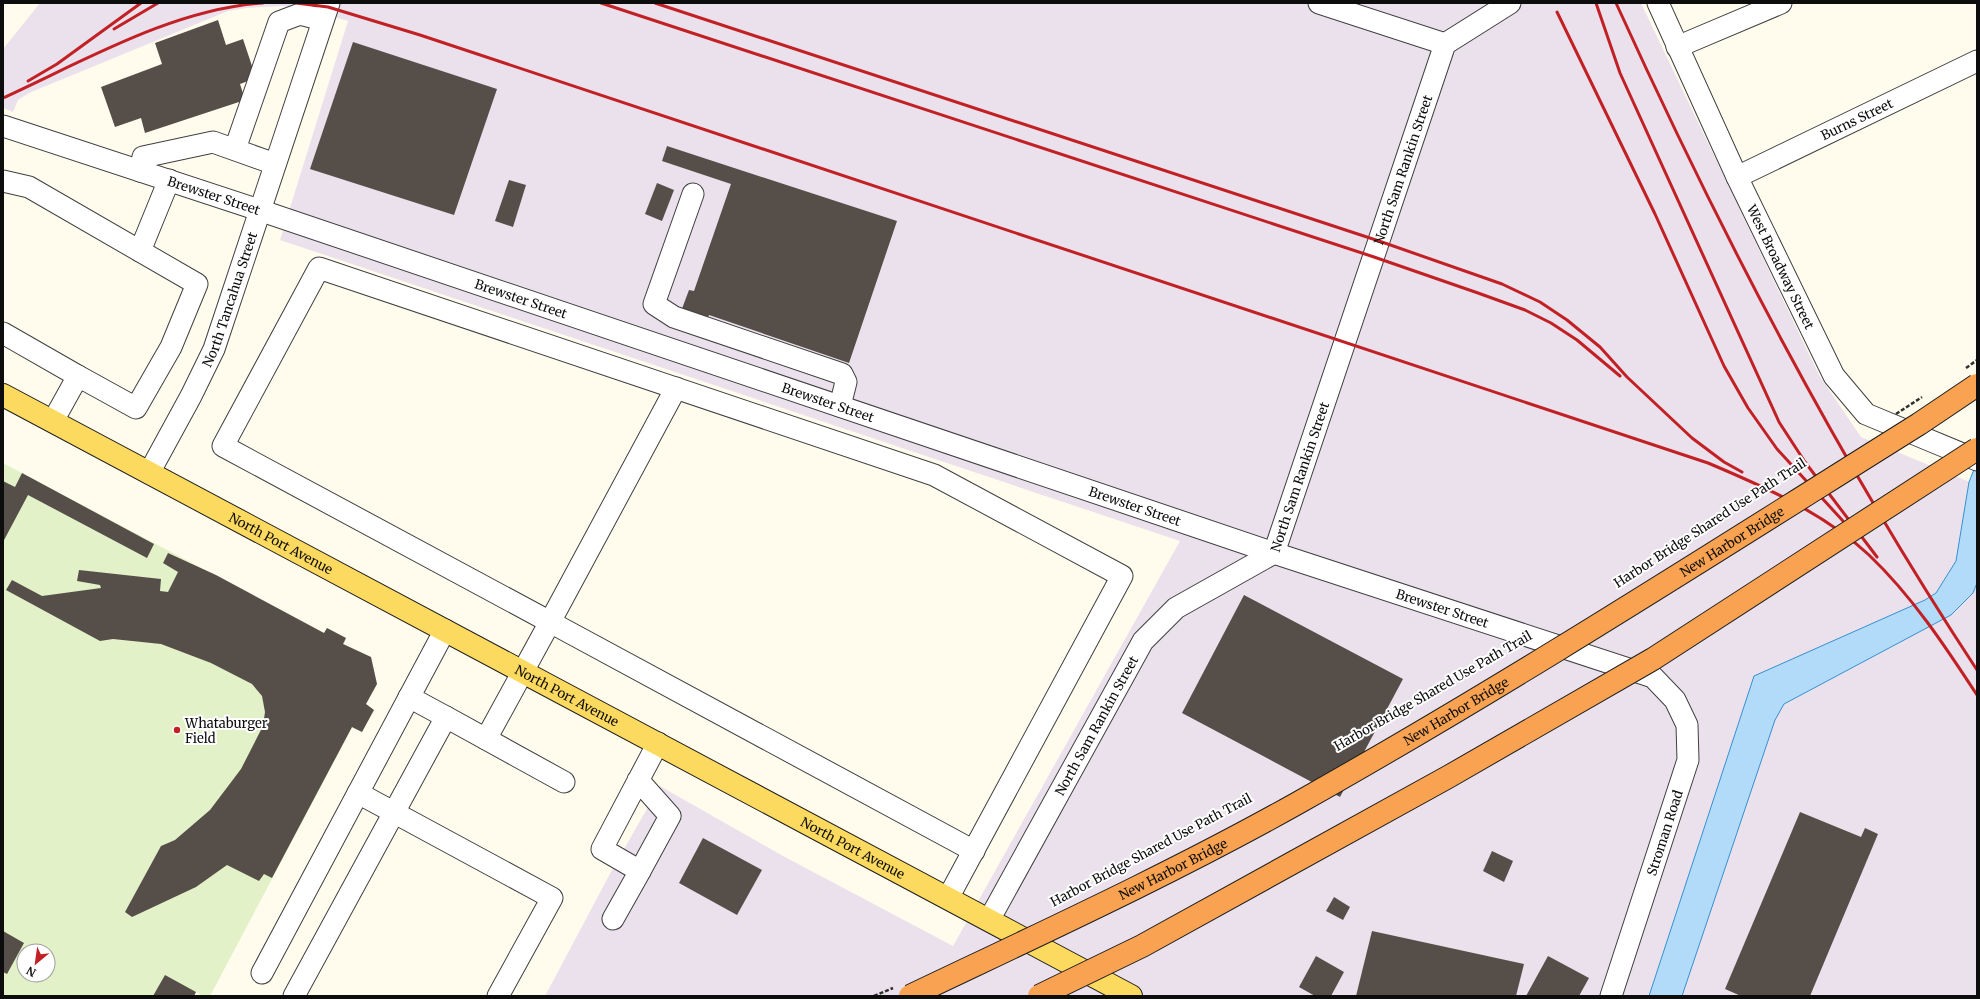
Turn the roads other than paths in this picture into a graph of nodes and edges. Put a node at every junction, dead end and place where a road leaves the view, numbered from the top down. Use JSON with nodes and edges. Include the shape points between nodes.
{"nodes":[{"id":1,"x":1318,"y":3,"type":"edge"},
{"id":2,"x":1510,"y":3,"type":"edge"},
{"id":3,"x":1658,"y":3,"type":"edge"},
{"id":4,"x":1782,"y":3,"type":"edge"},
{"id":5,"x":326,"y":12,"type":"edge"},
{"id":6,"x":1445,"y":44,"type":"junction"},
{"id":7,"x":1677,"y":47,"type":"junction"},
{"id":8,"x":1977,"y":61,"type":"edge"},
{"id":9,"x":3,"y":126,"type":"edge"},
{"id":10,"x":235,"y":149,"type":"junction"},
{"id":11,"x":275,"y":164,"type":"junction"},
{"id":12,"x":140,"y":170,"type":"junction"},
{"id":13,"x":1737,"y":177,"type":"junction"},
{"id":14,"x":169,"y":180,"type":"junction"},
{"id":15,"x":3,"y":181,"type":"edge"},
{"id":16,"x":693,"y":194,"type":"dead end"},
{"id":17,"x":259,"y":210,"type":"junction"},
{"id":18,"x":140,"y":251,"type":"junction"},
{"id":19,"x":3,"y":333,"type":"edge"},
{"id":20,"x":78,"y":376,"type":"junction"},
{"id":21,"x":1971,"y":377,"type":"edge"},
{"id":22,"x":676,"y":388,"type":"junction"},
{"id":23,"x":3,"y":394,"type":"edge"},
{"id":24,"x":840,"y":406,"type":"junction"},
{"id":25,"x":52,"y":421,"type":"junction"},
{"id":26,"x":1976,"y":456,"type":"edge"},
{"id":27,"x":149,"y":473,"type":"junction"},
{"id":28,"x":1274,"y":553,"type":"junction"},
{"id":29,"x":550,"y":622,"type":"junction"},
{"id":30,"x":445,"y":630,"type":"junction"},
{"id":31,"x":523,"y":672,"type":"junction"},
{"id":32,"x":1653,"y":677,"type":"joint"},
{"id":33,"x":409,"y":697,"type":"junction"},
{"id":34,"x":446,"y":717,"type":"junction"},
{"id":35,"x":486,"y":739,"type":"junction"},
{"id":36,"x":658,"y":743,"type":"junction"},
{"id":37,"x":638,"y":780,"type":"junction"},
{"id":38,"x":564,"y":782,"type":"dead end"},
{"id":39,"x":358,"y":793,"type":"junction"},
{"id":40,"x":394,"y":812,"type":"junction"},
{"id":41,"x":974,"y":851,"type":"junction"},
{"id":42,"x":640,"y":871,"type":"junction"},
{"id":43,"x":948,"y":898,"type":"junction"},
{"id":44,"x":613,"y":919,"type":"dead end"},
{"id":45,"x":989,"y":920,"type":"junction"},
{"id":46,"x":262,"y":973,"type":"dead end"},
{"id":47,"x":903,"y":991,"type":"edge"},
{"id":48,"x":294,"y":996,"type":"edge"},
{"id":49,"x":498,"y":996,"type":"edge"},
{"id":50,"x":1039,"y":996,"type":"edge"},
{"id":51,"x":1131,"y":996,"type":"edge"},
{"id":52,"x":1611,"y":996,"type":"edge"}],
"edges":[{"from":1,"to":6,"type":"street"},
{"from":2,"to":6,"type":"street"},
{"from":3,"to":7,"type":"street","name":"West Broadway Street"},
{"from":4,"to":7,"type":"street"},
{"from":5,"to":10,"type":"street","via":[[300,14],[279,22]]},
{"from":5,"to":11,"type":"street","name":"North Tancahua Street"},
{"from":6,"to":28,"type":"street","name":"North Sam Rankin Street"},
{"from":7,"to":13,"type":"street","name":"West Broadway Street"},
{"from":8,"to":13,"type":"street","name":"Burns Street"},
{"from":9,"to":12,"type":"street","name":"Brewster Street"},
{"from":10,"to":11,"type":"street"},
{"from":10,"to":12,"type":"street","via":[[213,142],[143,157]]},
{"from":11,"to":17,"type":"street","name":"North Tancahua Street"},
{"from":12,"to":14,"type":"street","name":"Brewster Street"},
{"from":13,"to":26,"type":"street","name":"West Broadway Street","via":[[1834,376],[1866,414]]},
{"from":14,"to":17,"type":"street","name":"Brewster Street"},
{"from":14,"to":18,"type":"street"},
{"from":15,"to":18,"type":"street","via":[[29,187]]},
{"from":16,"to":24,"type":"street","via":[[654,304],[674,317],[842,374],[846,382]]},
{"from":17,"to":24,"type":"street","name":"Brewster Street"},
{"from":17,"to":27,"type":"street","name":"North Tancahua Street","via":[[214,349]]},
{"from":18,"to":20,"type":"street","via":[[197,284],[171,347],[136,408]]},
{"from":19,"to":20,"type":"street"},
{"from":20,"to":25,"type":"street"},
{"from":21,"to":47,"type":"highway","name":"New Harbor Bridge","bridge":true,"via":[[1919,424],[1490,691],[1295,804],[1142,886]]},
{"from":22,"to":29,"type":"street"},
{"from":22,"to":29,"type":"street","via":[[319,268],[223,446]]},
{"from":22,"to":41,"type":"street","via":[[934,475],[1122,576]]},
{"from":23,"to":25,"type":"main road","name":"North Port Avenue"},
{"from":24,"to":28,"type":"street","name":"Brewster Street"},
{"from":25,"to":27,"type":"main road","name":"North Port Avenue"},
{"from":26,"to":50,"type":"highway","bridge":true,"via":[[1653,659],[1448,777],[1149,942]]},
{"from":27,"to":30,"type":"main road","name":"North Port Avenue"},
{"from":28,"to":32,"type":"street","name":"Brewster Street"},
{"from":28,"to":45,"type":"street","name":"North Sam Rankin Street","via":[[1176,608],[1143,641]]},
{"from":29,"to":31,"type":"street"},
{"from":29,"to":41,"type":"street"},
{"from":30,"to":31,"type":"main road","name":"North Port Avenue"},
{"from":30,"to":33,"type":"street"},
{"from":31,"to":35,"type":"street"},
{"from":31,"to":36,"type":"main road","name":"North Port Avenue"},
{"from":32,"to":52,"type":"street","name":"Stroman Road","via":[[1675,700],[1687,725],[1688,760]]},
{"from":33,"to":34,"type":"street"},
{"from":33,"to":39,"type":"street"},
{"from":34,"to":35,"type":"street"},
{"from":34,"to":40,"type":"street"},
{"from":35,"to":38,"type":"street"},
{"from":36,"to":37,"type":"street"},
{"from":36,"to":43,"type":"main road","name":"North Port Avenue"},
{"from":37,"to":42,"type":"street","via":[[670,816]]},
{"from":37,"to":42,"type":"street","via":[[602,849]]},
{"from":39,"to":40,"type":"street"},
{"from":39,"to":46,"type":"street"},
{"from":40,"to":48,"type":"street"},
{"from":40,"to":49,"type":"street","via":[[552,898]]},
{"from":41,"to":43,"type":"street"},
{"from":42,"to":44,"type":"street"},
{"from":43,"to":45,"type":"main road","name":"North Port Avenue"},
{"from":45,"to":51,"type":"main road","name":"North Port Avenue"}]}
